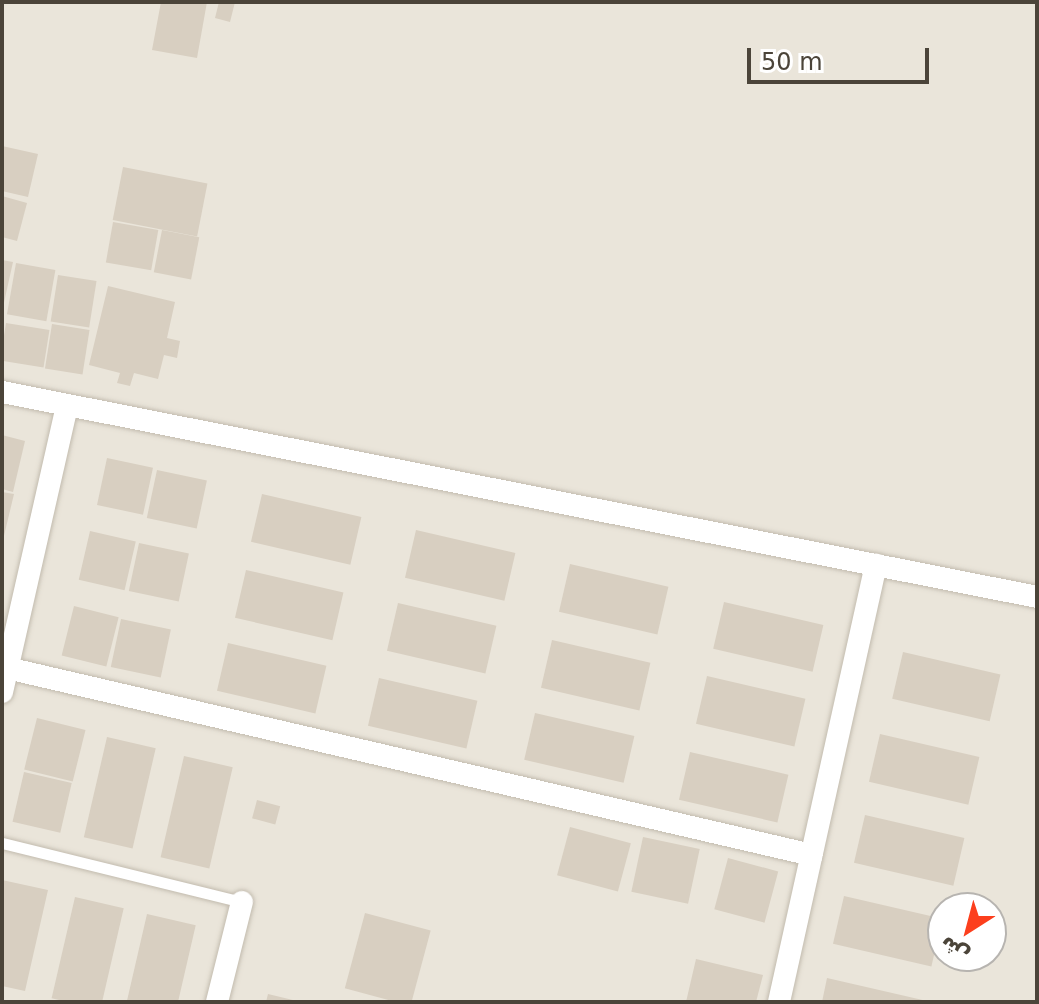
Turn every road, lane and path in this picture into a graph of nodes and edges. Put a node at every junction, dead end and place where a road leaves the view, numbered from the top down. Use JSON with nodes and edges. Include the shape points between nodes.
{"nodes":[{"id":1,"x":2,"y":392,"type":"edge"},
{"id":2,"x":67,"y":407,"type":"junction"},
{"id":3,"x":876,"y":565,"type":"junction"},
{"id":4,"x":1037,"y":597,"type":"edge"},
{"id":5,"x":7,"y":668,"type":"junction"},
{"id":6,"x":2,"y":692,"type":"edge"},
{"id":7,"x":2,"y":843,"type":"edge"},
{"id":8,"x":812,"y":855,"type":"junction"},
{"id":9,"x":242,"y":902,"type":"joint"},
{"id":10,"x":217,"y":1002,"type":"edge"},
{"id":11,"x":779,"y":1002,"type":"edge"}],
"edges":[{"from":1,"to":2,"type":"street"},
{"from":2,"to":3,"type":"street"},
{"from":2,"to":5,"type":"street"},
{"from":3,"to":4,"type":"street"},
{"from":3,"to":8,"type":"street"},
{"from":5,"to":6,"type":"street"},
{"from":5,"to":8,"type":"street"},
{"from":7,"to":9,"type":"lane"},
{"from":8,"to":11,"type":"street"},
{"from":9,"to":10,"type":"street"}]}
